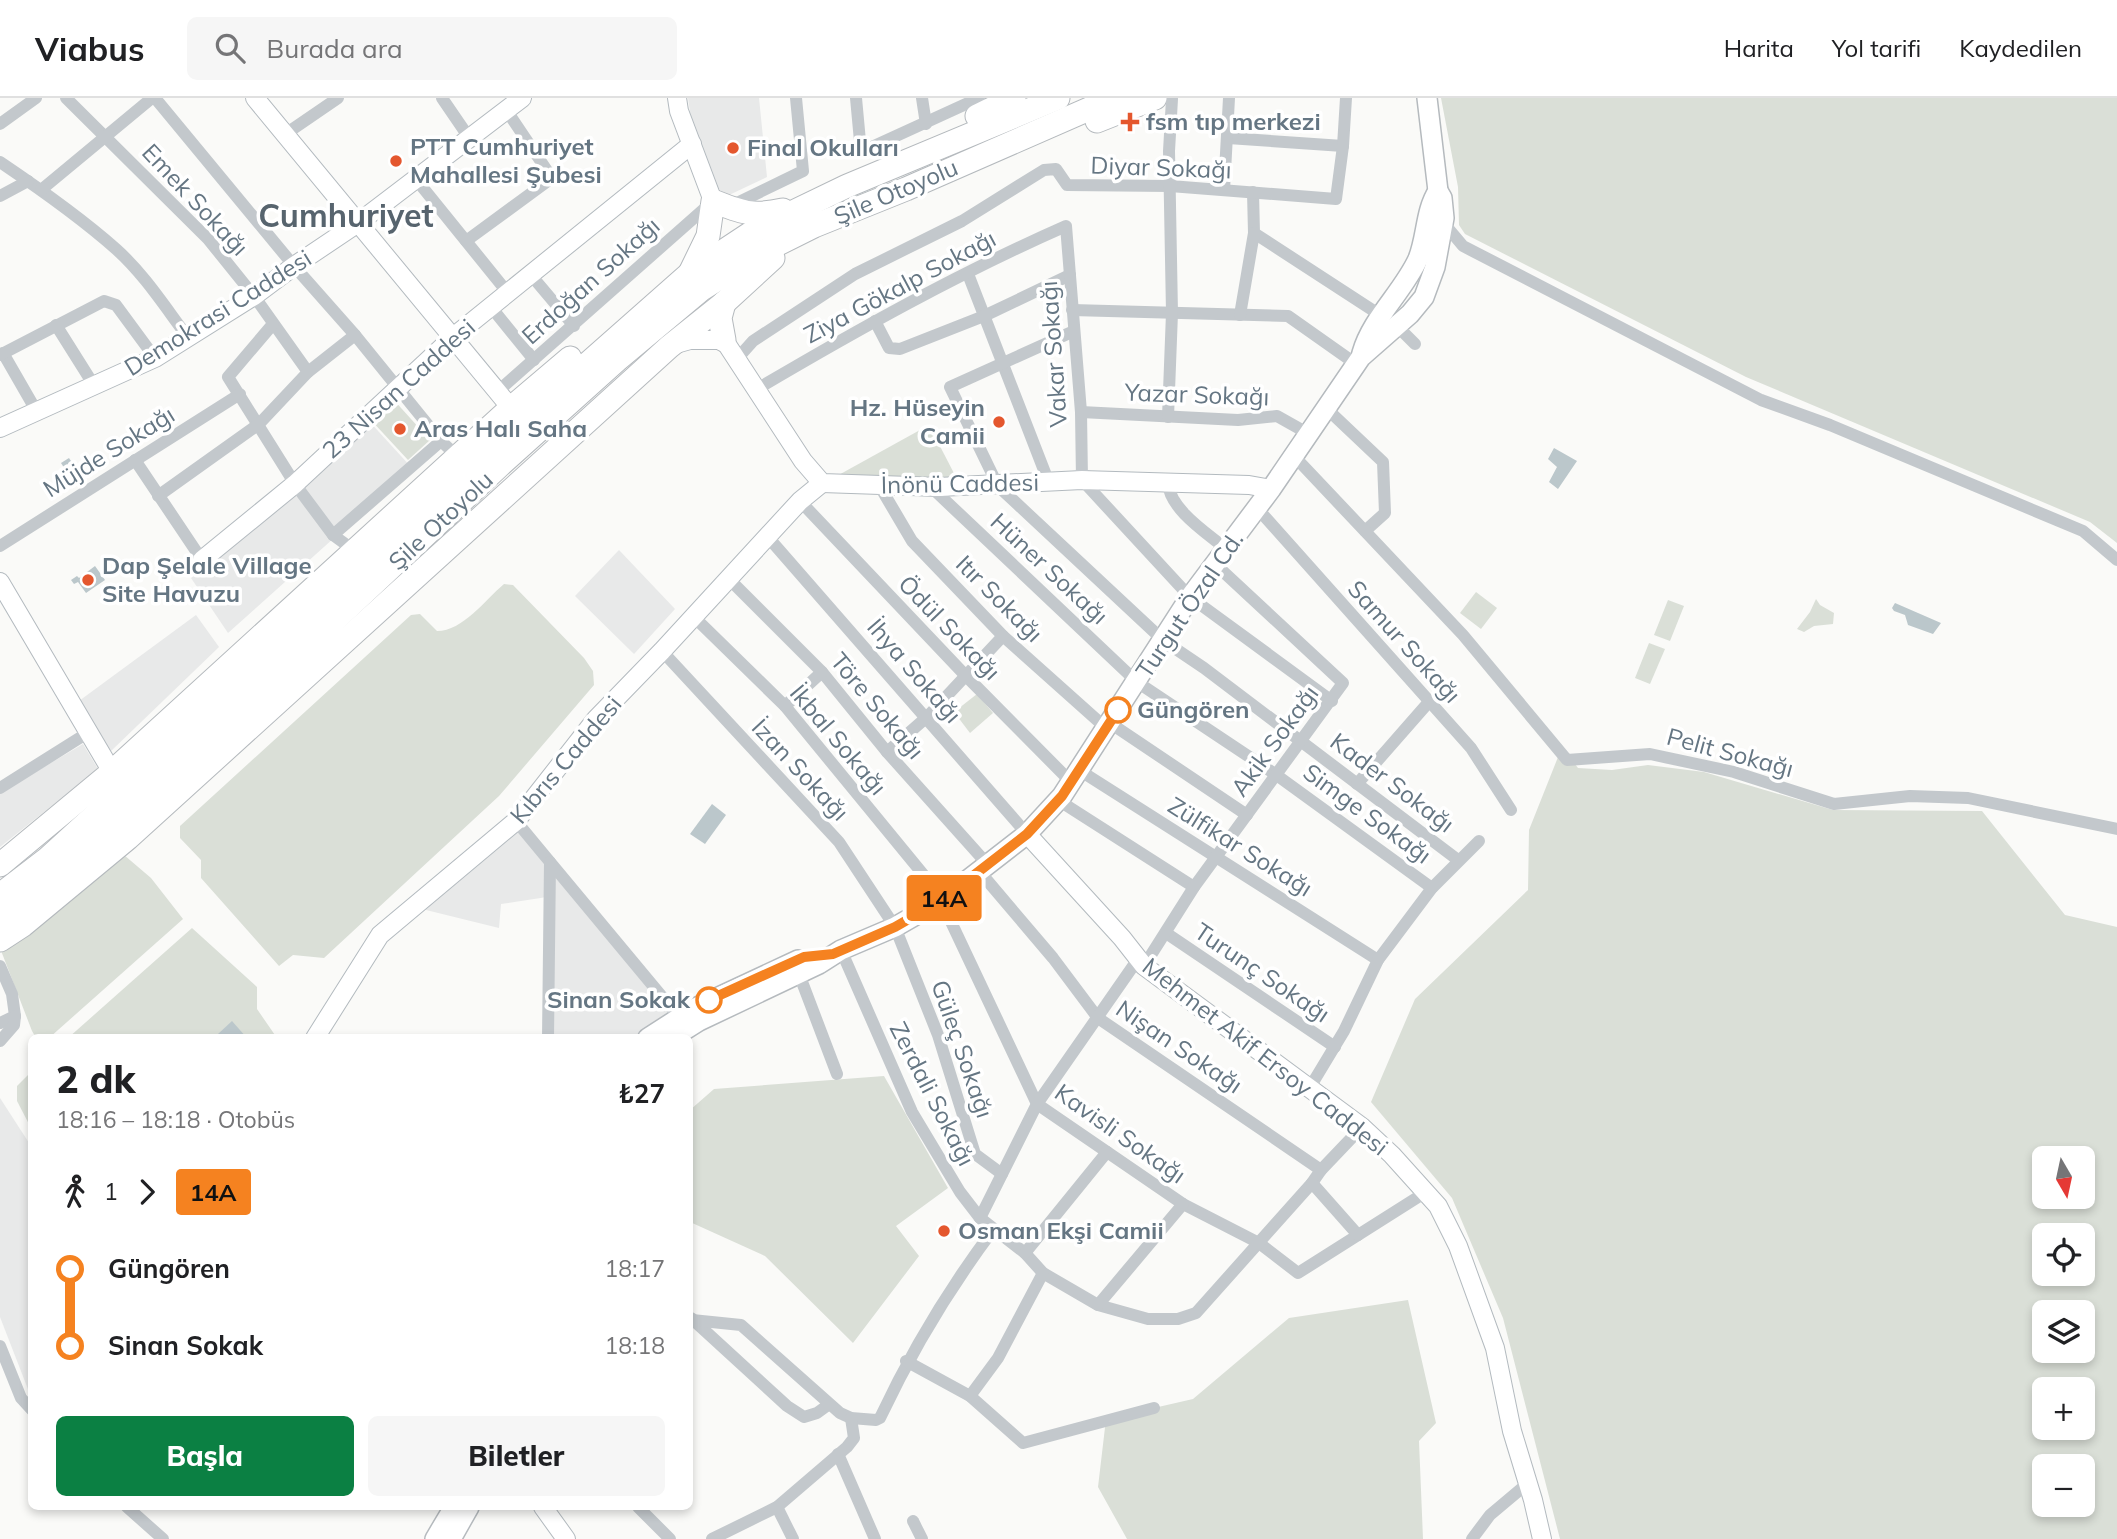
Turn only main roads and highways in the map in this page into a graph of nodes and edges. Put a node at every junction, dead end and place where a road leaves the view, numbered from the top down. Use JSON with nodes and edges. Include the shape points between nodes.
{"nodes":[{"id":1,"x":1014,"y":98,"type":"edge"},
{"id":2,"x":1058,"y":98,"type":"edge"},
{"id":3,"x":1114,"y":98,"type":"edge"},
{"id":4,"x":1427,"y":98,"type":"edge"},
{"id":5,"x":1163,"y":99,"type":"edge"},
{"id":6,"x":900,"y":162,"type":"junction"},
{"id":7,"x":906,"y":189,"type":"junction"},
{"id":8,"x":1438,"y":191,"type":"junction"},
{"id":9,"x":812,"y":215,"type":"junction"},
{"id":10,"x":754,"y":231,"type":"junction"},
{"id":11,"x":701,"y":252,"type":"junction"},
{"id":12,"x":689,"y":274,"type":"junction"},
{"id":13,"x":724,"y":303,"type":"junction"},
{"id":14,"x":1389,"y":321,"type":"junction"},
{"id":15,"x":730,"y":350,"type":"road end"},
{"id":16,"x":0,"y":865,"type":"edge"},
{"id":17,"x":0,"y":895,"type":"edge"},
{"id":18,"x":0,"y":919,"type":"edge"},
{"id":19,"x":0,"y":940,"type":"edge"},
{"id":20,"x":837,"y":952,"type":"junction"},
{"id":21,"x":654,"y":1034,"type":"edge"},
{"id":22,"x":678,"y":1034,"type":"edge"},
{"id":23,"x":452,"y":1510,"type":"edge"},
{"id":24,"x":467,"y":1510,"type":"edge"},
{"id":25,"x":435,"y":1539,"type":"edge"},
{"id":26,"x":451,"y":1539,"type":"edge"}],
"edges":[{"from":1,"to":6,"type":"highway","via":[[947,130]]},
{"from":2,"to":6,"type":"highway","name":"Şile Otoyolu"},
{"from":3,"to":7,"type":"highway","name":"Şile Otoyolu"},
{"from":4,"to":8,"type":"main road","name":"Turgut Özal Cd."},
{"from":5,"to":7,"type":"highway"},
{"from":6,"to":9,"type":"highway","name":"Şile Otoyolu"},
{"from":7,"to":9,"type":"highway","name":"Şile Otoyolu"},
{"from":8,"to":14,"type":"main road","name":"Turgut Özal Cd.","via":[[1419,256]]},
{"from":8,"to":14,"type":"main road","name":"Turgut Özal Cd.","via":[[1444,218],[1424,298]]},
{"from":9,"to":10,"type":"highway","name":"Şile Otoyolu"},
{"from":9,"to":11,"type":"highway","via":[[751,214],[721,204]]},
{"from":9,"to":13,"type":"highway"},
{"from":9,"to":18,"type":"highway","name":"Şile Otoyolu","via":[[702,289],[617,360],[80,859]]},
{"from":10,"to":11,"type":"highway"},
{"from":10,"to":12,"type":"highway","name":"Şile Otoyolu"},
{"from":11,"to":12,"type":"highway"},
{"from":11,"to":16,"type":"highway","via":[[504,400],[458,457],[112,772]]},
{"from":12,"to":17,"type":"highway","name":"Şile Otoyolu","via":[[57,850]]},
{"from":13,"to":15,"type":"highway","via":[[720,318]]},
{"from":13,"to":19,"type":"highway","via":[[669,346],[128,838]]},
{"from":14,"to":20,"type":"main road","name":"Turgut Özal Cd.","via":[[1363,347],[1327,409],[1191,597],[1058,800],[1027,834],[942,900]]},
{"from":20,"to":21,"type":"main road","via":[[804,957],[725,992]]},
{"from":20,"to":22,"type":"main road"},
{"from":23,"to":25,"type":"main road"},
{"from":24,"to":26,"type":"main road"}]}
